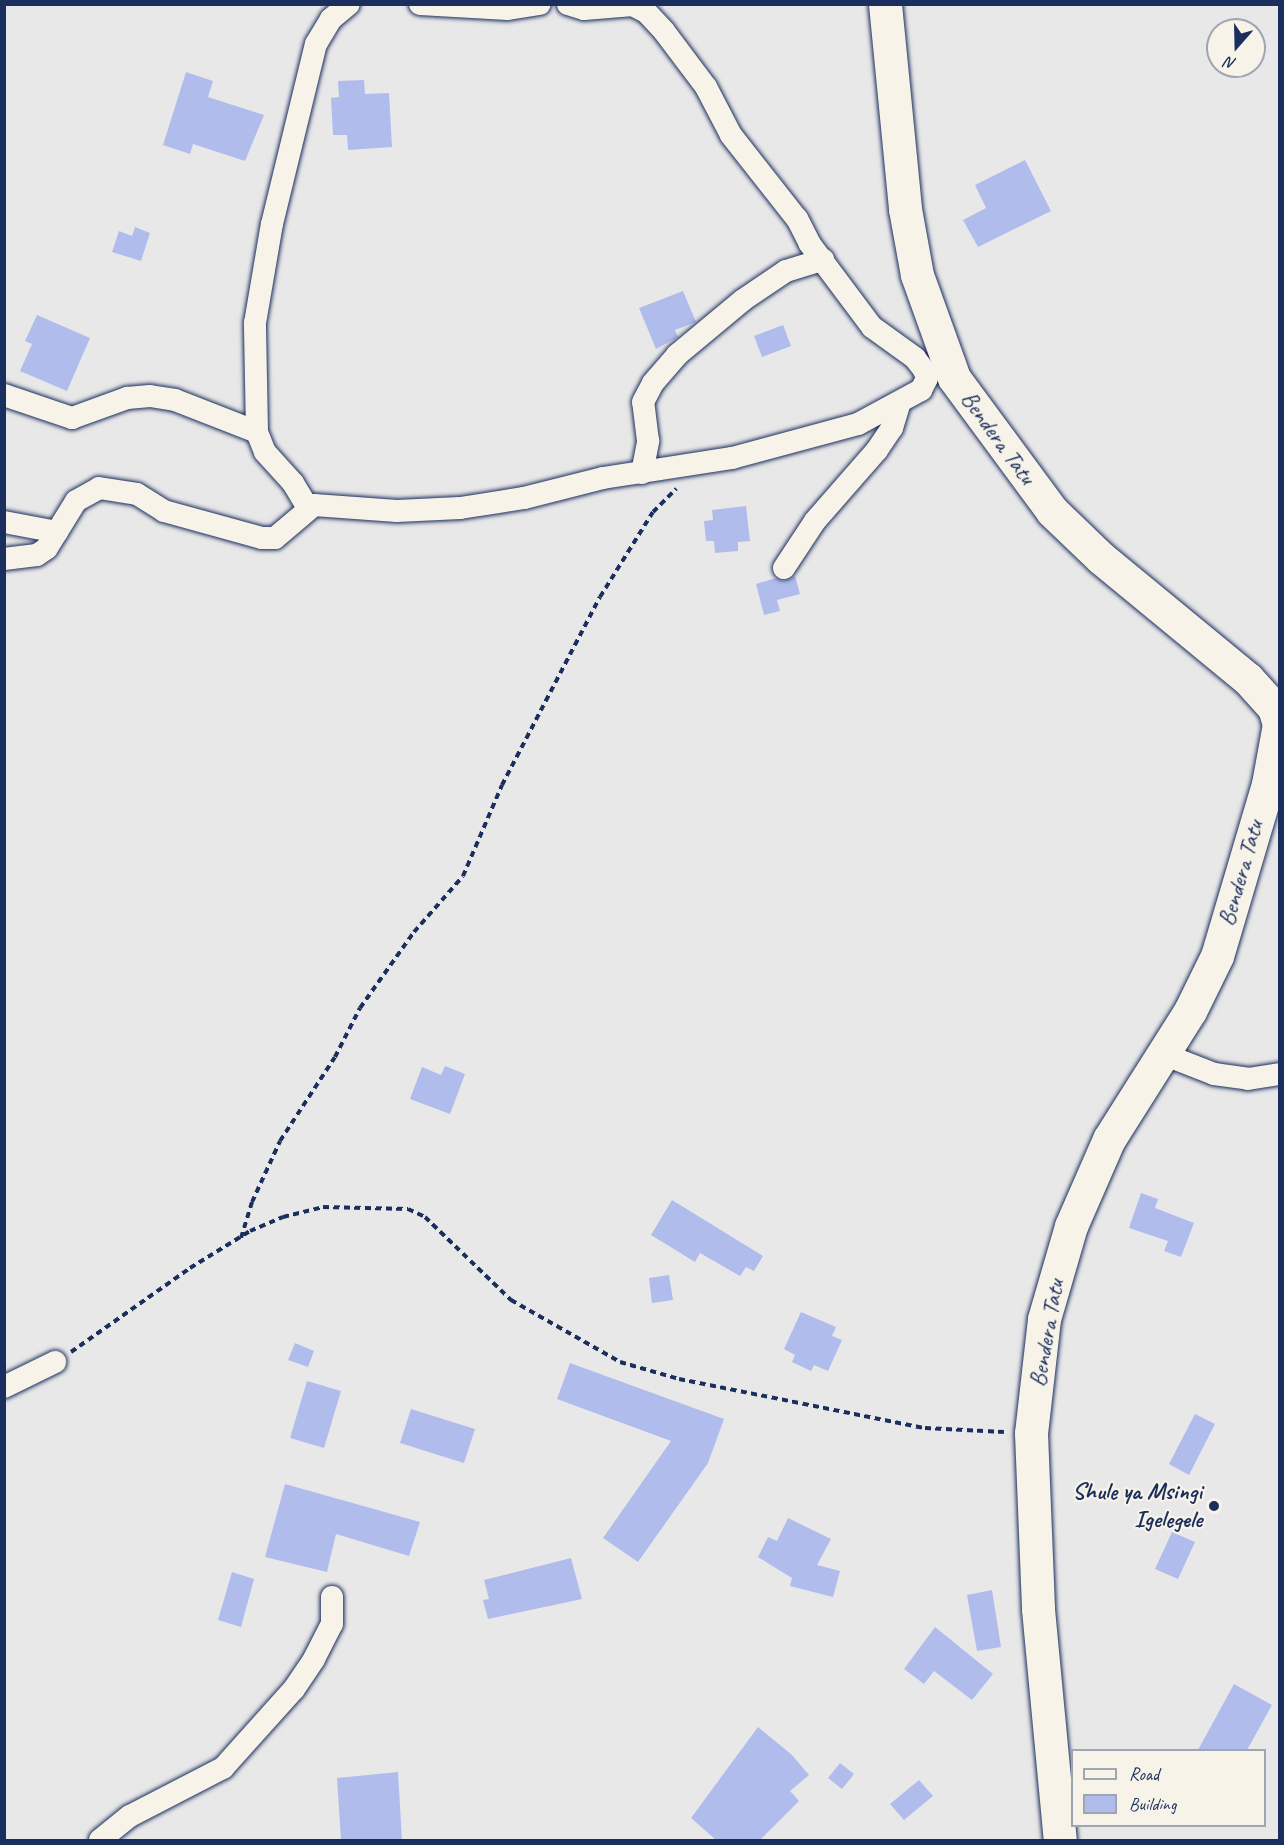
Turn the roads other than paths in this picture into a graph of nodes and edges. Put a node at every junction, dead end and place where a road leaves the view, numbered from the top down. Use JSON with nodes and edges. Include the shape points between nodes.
{"nodes":[{"id":1,"x":348,"y":4,"type":"edge"},
{"id":2,"x":420,"y":4,"type":"edge"},
{"id":3,"x":540,"y":4,"type":"edge"},
{"id":4,"x":568,"y":4,"type":"edge"},
{"id":5,"x":885,"y":4,"type":"edge"},
{"id":6,"x":823,"y":260,"type":"junction"},
{"id":7,"x":4,"y":395,"type":"edge"},
{"id":8,"x":899,"y":405,"type":"junction"},
{"id":9,"x":257,"y":432,"type":"junction"},
{"id":10,"x":642,"y":473,"type":"junction"},
{"id":11,"x":308,"y":508,"type":"junction"},
{"id":12,"x":4,"y":522,"type":"edge"},
{"id":13,"x":57,"y":532,"type":"junction"},
{"id":14,"x":4,"y":559,"type":"edge"},
{"id":15,"x":784,"y":568,"type":"dead end"},
{"id":16,"x":1279,"y":724,"type":"edge"},
{"id":17,"x":1163,"y":1054,"type":"junction"},
{"id":18,"x":1280,"y":1074,"type":"edge"},
{"id":19,"x":56,"y":1362,"type":"road end"},
{"id":20,"x":4,"y":1387,"type":"edge"},
{"id":21,"x":332,"y":1596,"type":"dead end"},
{"id":22,"x":100,"y":1840,"type":"edge"},
{"id":23,"x":1060,"y":1840,"type":"edge"}],
"edges":[{"from":1,"to":9,"type":"street","via":[[331,19],[316,44],[272,224],[255,323]]},
{"from":2,"to":3,"type":"street","via":[[508,9]]},
{"from":4,"to":6,"type":"street","via":[[584,9],[633,5],[646,12],[706,87],[731,135],[797,219]]},
{"from":5,"to":16,"type":"main road","name":"Bendera Tatu","via":[[905,209],[917,275],[954,378],[1052,511],[1101,558],[1248,679],[1274,708]]},
{"from":6,"to":8,"type":"street","via":[[872,327],[915,358],[924,370],[927,378],[921,390]]},
{"from":6,"to":10,"type":"street","via":[[786,271],[743,300],[677,355],[644,402],[648,441]]},
{"from":7,"to":9,"type":"street","via":[[72,418],[127,398],[150,396],[175,400]]},
{"from":8,"to":10,"type":"street","via":[[858,424],[707,463]]},
{"from":8,"to":15,"type":"street","via":[[892,428],[877,450],[815,521]]},
{"from":9,"to":11,"type":"street","via":[[265,452],[293,483]]},
{"from":10,"to":11,"type":"street","via":[[460,508]]},
{"from":11,"to":13,"type":"street","via":[[283,534],[262,538],[164,511],[137,494],[99,488],[76,501]]},
{"from":12,"to":13,"type":"street"},
{"from":13,"to":14,"type":"street","via":[[37,555]]},
{"from":16,"to":17,"type":"main road","name":"Bendera Tatu","via":[[1268,784],[1217,956]]},
{"from":17,"to":18,"type":"street","via":[[1214,1074],[1248,1079]]},
{"from":17,"to":23,"type":"main road","name":"Bendera Tatu","via":[[1109,1139],[1071,1226],[1044,1319],[1031,1433],[1038,1609]]},
{"from":19,"to":20,"type":"street"},
{"from":21,"to":22,"type":"street","via":[[332,1624],[314,1659],[294,1689],[223,1768],[164,1797]]}]}
